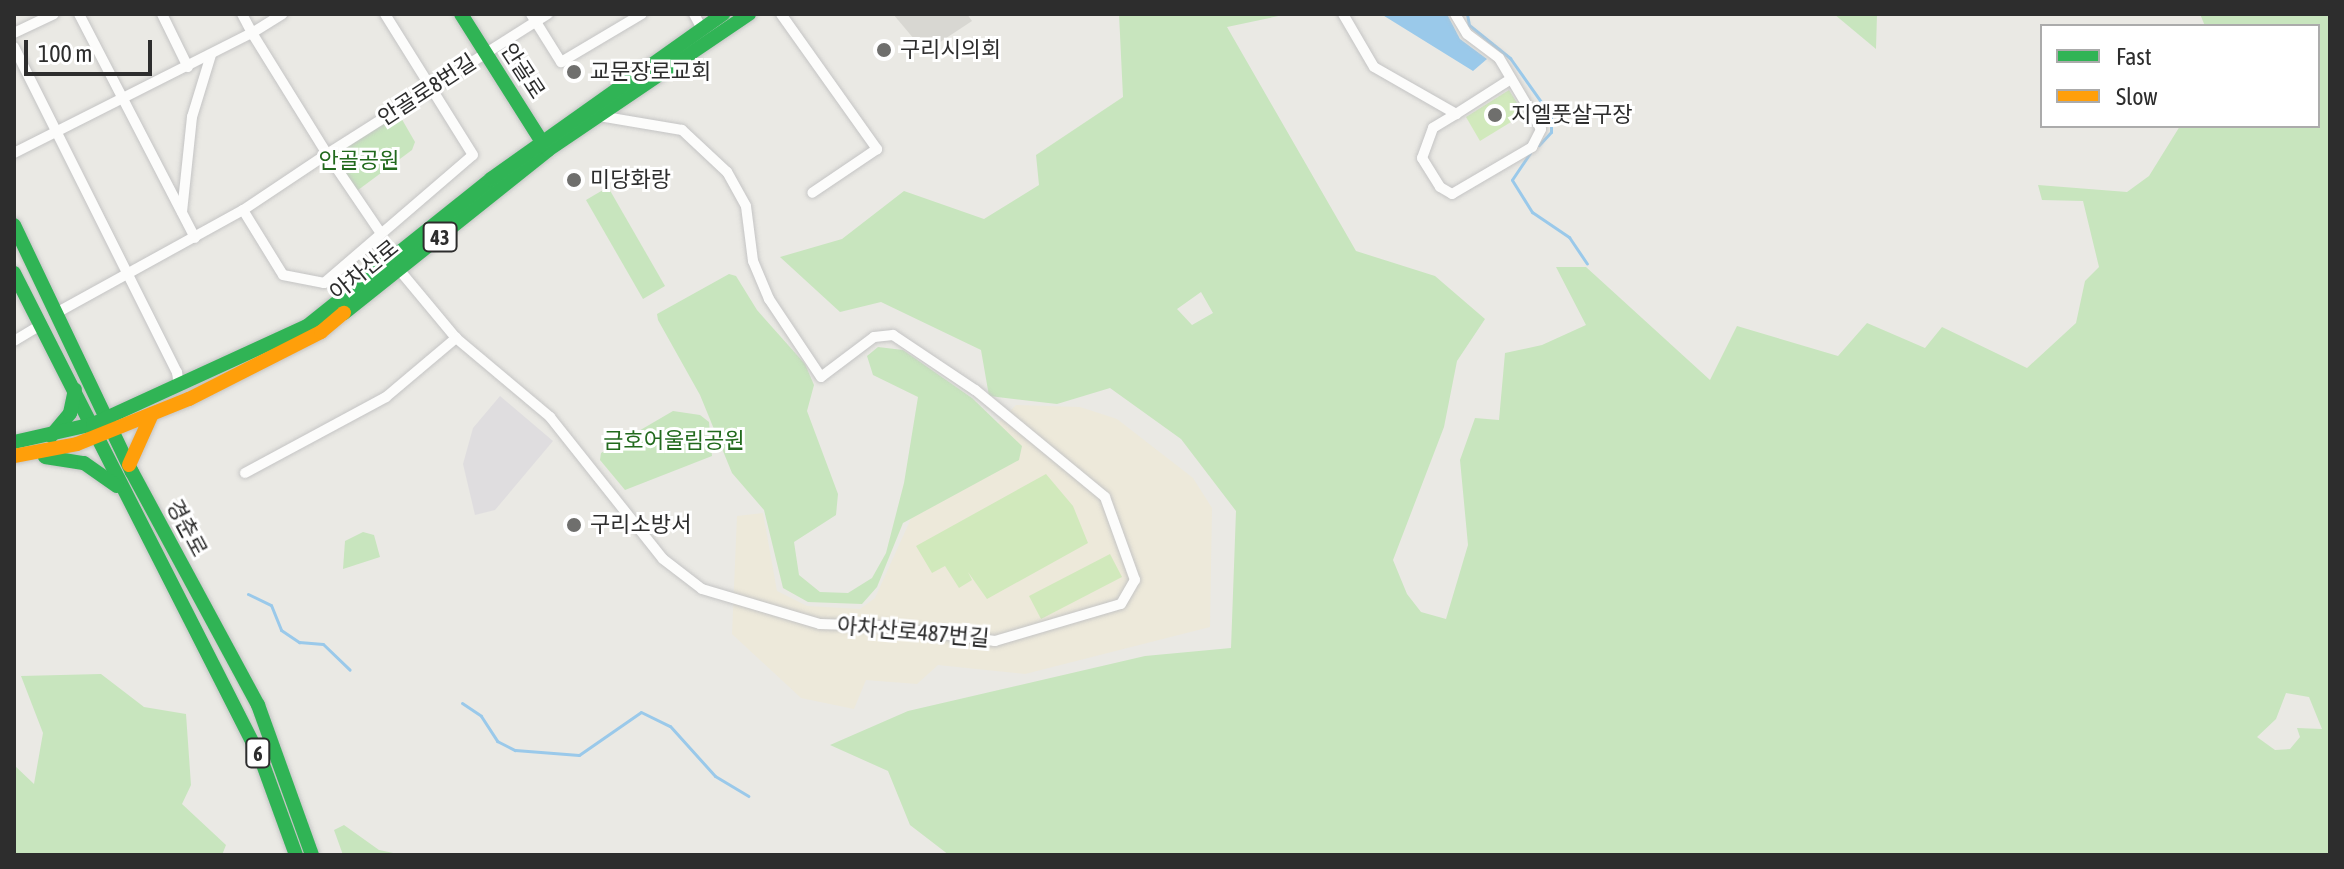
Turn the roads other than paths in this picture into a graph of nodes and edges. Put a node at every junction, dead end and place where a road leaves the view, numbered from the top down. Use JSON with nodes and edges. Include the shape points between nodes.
{"nodes":[{"id":1,"x":54,"y":14,"type":"edge"},
{"id":2,"x":79,"y":14,"type":"edge"},
{"id":3,"x":162,"y":14,"type":"edge"},
{"id":4,"x":242,"y":14,"type":"edge"},
{"id":5,"x":283,"y":14,"type":"edge"},
{"id":6,"x":385,"y":14,"type":"edge"},
{"id":7,"x":461,"y":14,"type":"edge"},
{"id":8,"x":548,"y":14,"type":"edge"},
{"id":9,"x":642,"y":14,"type":"edge"},
{"id":10,"x":694,"y":14,"type":"edge"},
{"id":11,"x":723,"y":14,"type":"edge"},
{"id":12,"x":749,"y":14,"type":"edge"},
{"id":13,"x":781,"y":14,"type":"edge"},
{"id":14,"x":1343,"y":14,"type":"edge"},
{"id":15,"x":1455,"y":14,"type":"edge"},
{"id":16,"x":533,"y":18,"type":"edge"},
{"id":17,"x":702,"y":29,"type":"junction"},
{"id":18,"x":14,"y":33,"type":"edge"},
{"id":19,"x":252,"y":33,"type":"junction"},
{"id":20,"x":14,"y":47,"type":"edge"},
{"id":21,"x":485,"y":53,"type":"junction"},
{"id":22,"x":211,"y":55,"type":"junction"},
{"id":23,"x":188,"y":67,"type":"junction"},
{"id":24,"x":1511,"y":79,"type":"junction"},
{"id":25,"x":431,"y":87,"type":"junction"},
{"id":26,"x":123,"y":97,"type":"junction"},
{"id":27,"x":1456,"y":114,"type":"junction"},
{"id":28,"x":599,"y":116,"type":"junction"},
{"id":29,"x":55,"y":133,"type":"junction"},
{"id":30,"x":545,"y":146,"type":"junction"},
{"id":31,"x":14,"y":153,"type":"edge"},
{"id":32,"x":327,"y":154,"type":"junction"},
{"id":33,"x":812,"y":193,"type":"dead end"},
{"id":34,"x":243,"y":210,"type":"junction"},
{"id":35,"x":182,"y":212,"type":"junction"},
{"id":36,"x":14,"y":225,"type":"edge"},
{"id":37,"x":380,"y":232,"type":"junction"},
{"id":38,"x":195,"y":238,"type":"junction"},
{"id":39,"x":394,"y":264,"type":"junction"},
{"id":40,"x":14,"y":273,"type":"edge"},
{"id":41,"x":128,"y":276,"type":"junction"},
{"id":42,"x":58,"y":312,"type":"junction"},
{"id":43,"x":41,"y":325,"type":"junction"},
{"id":44,"x":456,"y":338,"type":"junction"},
{"id":45,"x":14,"y":341,"type":"edge"},
{"id":46,"x":179,"y":386,"type":"junction"},
{"id":47,"x":75,"y":390,"type":"junction"},
{"id":48,"x":152,"y":414,"type":"junction"},
{"id":49,"x":111,"y":424,"type":"junction"},
{"id":50,"x":96,"y":430,"type":"junction"},
{"id":51,"x":50,"y":437,"type":"junction"},
{"id":52,"x":14,"y":442,"type":"edge"},
{"id":53,"x":19,"y":456,"type":"edge"},
{"id":54,"x":129,"y":465,"type":"junction"},
{"id":55,"x":245,"y":473,"type":"dead end"},
{"id":56,"x":124,"y":495,"type":"junction"},
{"id":57,"x":296,"y":855,"type":"edge"},
{"id":58,"x":312,"y":855,"type":"edge"}],
"edges":[{"from":1,"to":18,"type":"street"},
{"from":2,"to":26,"type":"street"},
{"from":3,"to":23,"type":"street"},
{"from":4,"to":19,"type":"street"},
{"from":5,"to":19,"type":"street"},
{"from":6,"to":25,"type":"street"},
{"from":7,"to":21,"type":"main road","name":"안골로"},
{"from":8,"to":16,"type":"street","name":"안골로8번길"},
{"from":9,"to":16,"type":"street","via":[[561,62]]},
{"from":10,"to":17,"type":"street"},
{"from":11,"to":17,"type":"main road","name":"아차산로","number":"43"},
{"from":12,"to":28,"type":"main road","name":"아차산로","number":"43"},
{"from":13,"to":33,"type":"street","via":[[877,149]]},
{"from":14,"to":27,"type":"street","via":[[1374,67]]},
{"from":15,"to":24,"type":"street","via":[[1467,34],[1499,58]]},
{"from":16,"to":21,"type":"street","name":"안골로8번길"},
{"from":17,"to":30,"type":"main road","name":"아차산로","number":"43"},
{"from":19,"to":22,"type":"street"},
{"from":19,"to":32,"type":"street"},
{"from":20,"to":29,"type":"street"},
{"from":21,"to":25,"type":"street","name":"안골로8번길"},
{"from":21,"to":30,"type":"main road","name":"안골로"},
{"from":22,"to":23,"type":"street"},
{"from":22,"to":35,"type":"street","via":[[192,117]]},
{"from":23,"to":26,"type":"street"},
{"from":24,"to":27,"type":"street"},
{"from":24,"to":27,"type":"street","via":[[1541,129],[1532,147],[1452,194],[1440,187],[1422,158],[1433,128]]},
{"from":25,"to":32,"type":"street","name":"안골로8번길"},
{"from":25,"to":37,"type":"street","via":[[473,155]]},
{"from":26,"to":29,"type":"street"},
{"from":26,"to":35,"type":"street"},
{"from":28,"to":30,"type":"main road","name":"아차산로","number":"43"},
{"from":28,"to":44,"type":"street","name":"아차산로487번길","via":[[682,130],[727,172],[746,206],[753,261],[769,299],[821,377],[874,337],[893,335],[975,390],[1105,497],[1135,580],[1121,604],[995,641],[820,624],[702,589],[663,559],[550,417]]},
{"from":29,"to":31,"type":"street"},
{"from":29,"to":41,"type":"street"},
{"from":30,"to":39,"type":"main road","name":"아차산로","number":"43"},
{"from":32,"to":34,"type":"street","name":"안골로8번길"},
{"from":32,"to":37,"type":"street"},
{"from":34,"to":37,"type":"street","via":[[283,275],[314,283],[324,283]]},
{"from":34,"to":38,"type":"street","name":"안골로8번길"},
{"from":35,"to":38,"type":"street"},
{"from":36,"to":42,"type":"main road","name":"경춘로"},
{"from":38,"to":41,"type":"street","name":"안골로8번길"},
{"from":39,"to":44,"type":"street","name":"아차산로487번길"},
{"from":39,"to":46,"type":"main road","name":"아차산로","number":"43","via":[[307,326]]},
{"from":39,"to":48,"type":"main road","name":"아차산로","number":"43","via":[[321,332]]},
{"from":40,"to":43,"type":"main road","name":"경춘로","number":"6"},
{"from":41,"to":42,"type":"street","name":"안골로8번길"},
{"from":41,"to":46,"type":"street","via":[[177,372]]},
{"from":42,"to":49,"type":"main road","name":"경춘로"},
{"from":43,"to":45,"type":"street"},
{"from":43,"to":47,"type":"main road","name":"경춘로","number":"6"},
{"from":44,"to":55,"type":"street","via":[[386,397]]},
{"from":46,"to":49,"type":"main road","name":"아차산로","number":"43"},
{"from":47,"to":50,"type":"main road","name":"경춘로","number":"6"},
{"from":47,"to":51,"type":"main road","via":[[70,413]]},
{"from":48,"to":49,"type":"main road","name":"아차산로","number":"43"},
{"from":48,"to":54,"type":"main road"},
{"from":49,"to":50,"type":"main road","name":"아차산로","number":"43"},
{"from":49,"to":54,"type":"main road","name":"경춘로"},
{"from":50,"to":51,"type":"main road","number":"43"},
{"from":50,"to":53,"type":"main road","number":"43"},
{"from":50,"to":56,"type":"main road","name":"경춘로","number":"6"},
{"from":51,"to":52,"type":"main road","number":"43"},
{"from":53,"to":56,"type":"main road","via":[[84,463],[108,476]]},
{"from":54,"to":58,"type":"main road","name":"경춘로","via":[[258,705]]},
{"from":56,"to":57,"type":"main road","name":"경춘로","number":"6","via":[[261,759]]}]}
